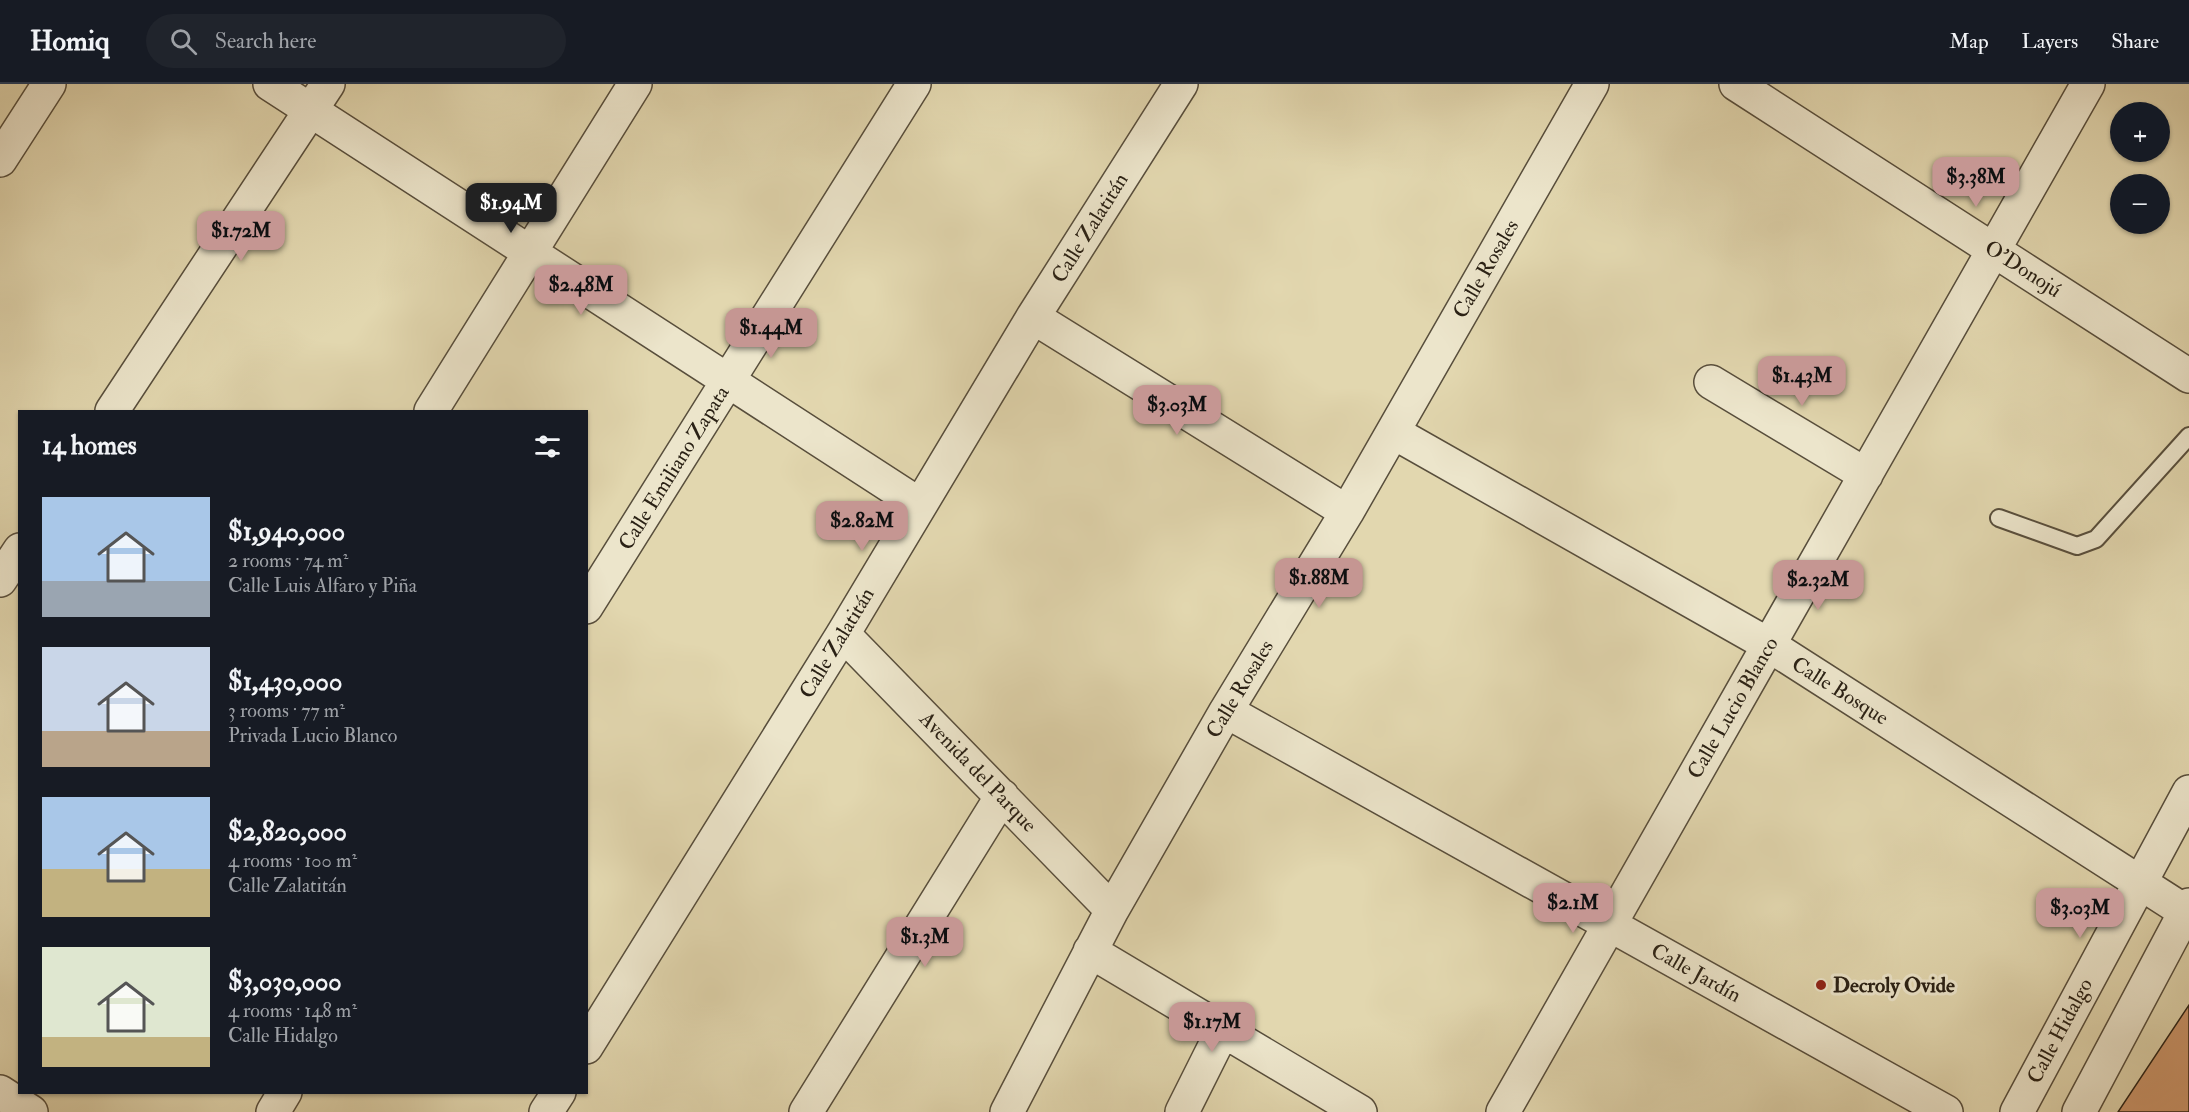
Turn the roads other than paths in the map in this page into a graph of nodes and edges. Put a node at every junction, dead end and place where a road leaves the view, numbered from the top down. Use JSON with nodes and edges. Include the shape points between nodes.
{"nodes":[{"id":1,"x":50,"y":84,"type":"edge"},
{"id":2,"x":270,"y":84,"type":"edge"},
{"id":3,"x":635,"y":84,"type":"edge"},
{"id":4,"x":914,"y":84,"type":"edge"},
{"id":5,"x":1181,"y":84,"type":"edge"},
{"id":6,"x":1592,"y":84,"type":"edge"},
{"id":7,"x":1736,"y":84,"type":"edge"},
{"id":8,"x":2088,"y":84,"type":"edge"},
{"id":9,"x":319,"y":97,"type":"edge"},
{"id":10,"x":0,"y":160,"type":"edge"},
{"id":11,"x":1994,"y":250,"type":"junction"},
{"id":12,"x":530,"y":252,"type":"junction"},
{"id":13,"x":1033,"y":317,"type":"junction"},
{"id":14,"x":2189,"y":376,"type":"edge"},
{"id":15,"x":728,"y":381,"type":"junction"},
{"id":16,"x":1711,"y":382,"type":"dead end"},
{"id":17,"x":113,"y":410,"type":"edge"},
{"id":18,"x":432,"y":410,"type":"edge"},
{"id":19,"x":1392,"y":432,"type":"junction"},
{"id":20,"x":2189,"y":436,"type":"edge"},
{"id":21,"x":1866,"y":475,"type":"junction"},
{"id":22,"x":920,"y":505,"type":"junction"},
{"id":23,"x":1347,"y":512,"type":"junction"},
{"id":24,"x":1999,"y":518,"type":"dead end"},
{"id":25,"x":18,"y":553,"type":"edge"},
{"id":26,"x":0,"y":580,"type":"edge"},
{"id":27,"x":588,"y":604,"type":"edge"},
{"id":28,"x":843,"y":634,"type":"junction"},
{"id":29,"x":1769,"y":645,"type":"junction"},
{"id":30,"x":1226,"y":711,"type":"junction"},
{"id":31,"x":2189,"y":792,"type":"edge"},
{"id":32,"x":1002,"y":796,"type":"junction"},
{"id":33,"x":2140,"y":881,"type":"junction"},
{"id":34,"x":1112,"y":910,"type":"junction"},
{"id":35,"x":2188,"y":910,"type":"edge"},
{"id":36,"x":1609,"y":925,"type":"junction"},
{"id":37,"x":1090,"y":951,"type":"junction"},
{"id":38,"x":1223,"y":1030,"type":"junction"},
{"id":39,"x":588,"y":1044,"type":"edge"},
{"id":40,"x":284,"y":1094,"type":"edge"},
{"id":41,"x":558,"y":1094,"type":"edge"},
{"id":42,"x":273,"y":1112,"type":"edge"},
{"id":43,"x":546,"y":1112,"type":"edge"},
{"id":44,"x":806,"y":1112,"type":"edge"},
{"id":45,"x":1006,"y":1112,"type":"edge"},
{"id":46,"x":1182,"y":1112,"type":"edge"},
{"id":47,"x":1360,"y":1112,"type":"edge"},
{"id":48,"x":1503,"y":1112,"type":"edge"},
{"id":49,"x":1946,"y":1112,"type":"edge"},
{"id":50,"x":2017,"y":1112,"type":"edge"},
{"id":51,"x":2079,"y":1112,"type":"edge"}],
"edges":[{"from":1,"to":10,"type":"street"},
{"from":2,"to":9,"type":"street"},
{"from":3,"to":12,"type":"street"},
{"from":4,"to":15,"type":"street","name":"Calle Emiliano Zapata"},
{"from":5,"to":13,"type":"street","name":"Calle Zalatitán"},
{"from":6,"to":19,"type":"street","name":"Calle Rosales"},
{"from":7,"to":11,"type":"street","name":"O'Donojú"},
{"from":8,"to":11,"type":"street","name":"Calle Lucio Blanco"},
{"from":9,"to":12,"type":"street"},
{"from":9,"to":17,"type":"street"},
{"from":11,"to":14,"type":"street","name":"O'Donojú"},
{"from":11,"to":21,"type":"street","name":"Calle Lucio Blanco"},
{"from":12,"to":15,"type":"street"},
{"from":12,"to":18,"type":"street"},
{"from":13,"to":22,"type":"street","name":"Calle Zalatitán"},
{"from":13,"to":23,"type":"street"},
{"from":15,"to":22,"type":"street"},
{"from":15,"to":27,"type":"street","name":"Calle Emiliano Zapata"},
{"from":16,"to":21,"type":"street"},
{"from":19,"to":23,"type":"street","name":"Calle Rosales"},
{"from":19,"to":29,"type":"street","name":"Calle Bosque"},
{"from":20,"to":24,"type":"lane","via":[[2096,539],[2077,546]]},
{"from":21,"to":29,"type":"street","name":"Calle Lucio Blanco"},
{"from":22,"to":28,"type":"street","name":"Calle Zalatitán"},
{"from":23,"to":30,"type":"street","name":"Calle Rosales"},
{"from":25,"to":26,"type":"street"},
{"from":28,"to":32,"type":"street","name":"Avenida del Parque"},
{"from":28,"to":39,"type":"street","name":"Calle Zalatitán"},
{"from":29,"to":33,"type":"street","name":"Calle Bosque"},
{"from":29,"to":36,"type":"street","name":"Calle Lucio Blanco"},
{"from":30,"to":34,"type":"street","name":"Calle Rosales"},
{"from":30,"to":36,"type":"street","name":"Calle Jardín"},
{"from":31,"to":33,"type":"street","name":"Calle Hidalgo"},
{"from":32,"to":34,"type":"street","name":"Avenida del Parque"},
{"from":32,"to":44,"type":"street"},
{"from":33,"to":35,"type":"street","name":"Calle Bosque"},
{"from":33,"to":50,"type":"street","name":"Calle Hidalgo"},
{"from":34,"to":37,"type":"street","name":"Calle Rosales"},
{"from":35,"to":51,"type":"street"},
{"from":36,"to":48,"type":"street","name":"Calle Lucio Blanco"},
{"from":36,"to":49,"type":"street","name":"Calle Jardín"},
{"from":37,"to":38,"type":"street"},
{"from":37,"to":45,"type":"street","name":"Calle Rosales"},
{"from":38,"to":46,"type":"street"},
{"from":38,"to":47,"type":"street"},
{"from":40,"to":42,"type":"street"},
{"from":41,"to":43,"type":"street"}]}
